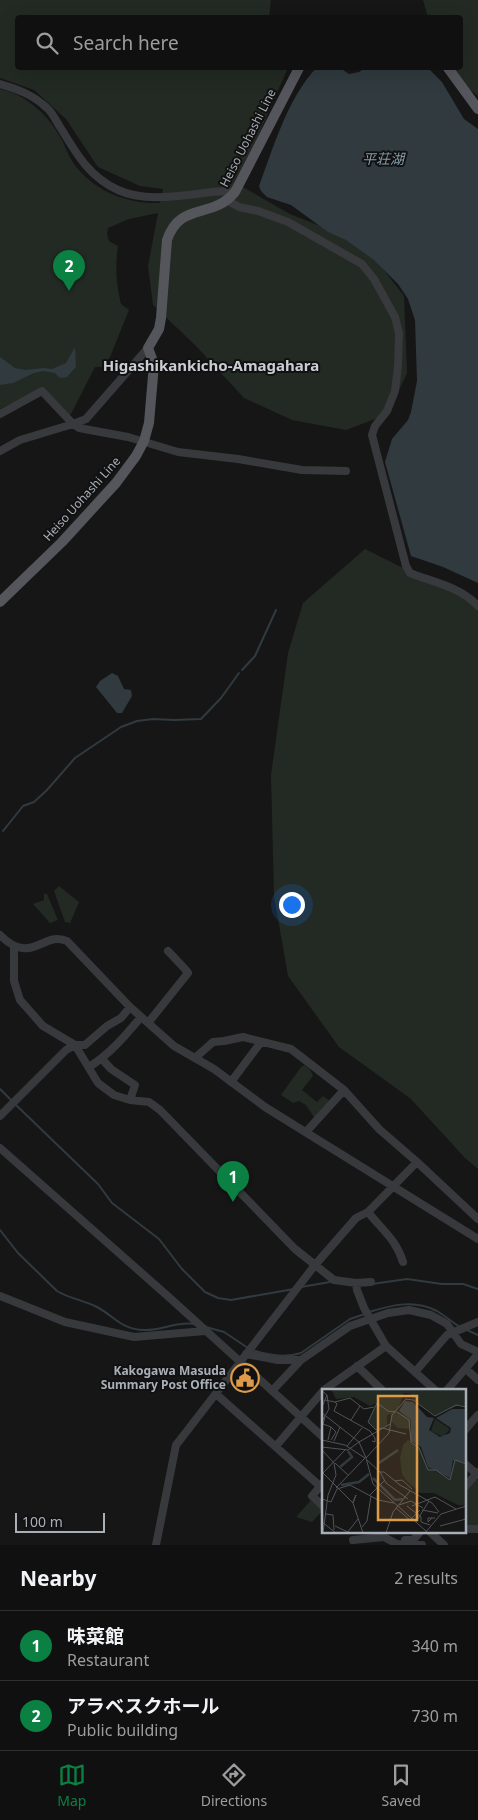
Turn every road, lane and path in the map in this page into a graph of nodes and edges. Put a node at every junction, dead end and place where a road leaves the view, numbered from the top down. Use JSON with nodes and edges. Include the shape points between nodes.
{"nodes":[{"id":1,"x":298,"y":70,"type":"edge"},
{"id":2,"x":449,"y":70,"type":"edge"},
{"id":3,"x":0,"y":84,"type":"edge"},
{"id":4,"x":478,"y":109,"type":"edge"},
{"id":5,"x":235,"y":192,"type":"junction"},
{"id":6,"x":208,"y":193,"type":"junction"},
{"id":7,"x":228,"y":201,"type":"junction"},
{"id":8,"x":214,"y":208,"type":"junction"},
{"id":9,"x":148,"y":348,"type":"junction"},
{"id":10,"x":0,"y":414,"type":"edge"},
{"id":11,"x":73,"y":424,"type":"junction"},
{"id":12,"x":144,"y":441,"type":"junction"},
{"id":13,"x":0,"y":451,"type":"edge"},
{"id":14,"x":346,"y":471,"type":"dead end"},
{"id":15,"x":0,"y":602,"type":"edge"},
{"id":16,"x":478,"y":606,"type":"edge"},
{"id":17,"x":0,"y":935,"type":"edge"},
{"id":18,"x":14,"y":948,"type":"junction"},
{"id":19,"x":168,"y":952,"type":"dead end"},
{"id":20,"x":130,"y":1007,"type":"junction"},
{"id":21,"x":141,"y":1017,"type":"junction"},
{"id":22,"x":148,"y":1023,"type":"junction"},
{"id":23,"x":261,"y":1042,"type":"junction"},
{"id":24,"x":75,"y":1045,"type":"junction"},
{"id":25,"x":195,"y":1058,"type":"junction"},
{"id":26,"x":102,"y":1059,"type":"junction"},
{"id":27,"x":89,"y":1067,"type":"junction"},
{"id":28,"x":231,"y":1082,"type":"junction"},
{"id":29,"x":344,"y":1090,"type":"junction"},
{"id":30,"x":130,"y":1100,"type":"junction"},
{"id":31,"x":0,"y":1116,"type":"edge"},
{"id":32,"x":306,"y":1132,"type":"junction"},
{"id":33,"x":0,"y":1148,"type":"edge"},
{"id":34,"x":417,"y":1162,"type":"junction"},
{"id":35,"x":393,"y":1187,"type":"junction"},
{"id":36,"x":368,"y":1212,"type":"junction"},
{"id":37,"x":478,"y":1219,"type":"edge"},
{"id":38,"x":478,"y":1239,"type":"edge"},
{"id":39,"x":403,"y":1262,"type":"dead end"},
{"id":40,"x":315,"y":1264,"type":"junction"},
{"id":41,"x":371,"y":1282,"type":"dead end"},
{"id":42,"x":356,"y":1286,"type":"junction"},
{"id":43,"x":0,"y":1296,"type":"edge"},
{"id":44,"x":369,"y":1315,"type":"junction"},
{"id":45,"x":478,"y":1322,"type":"edge"},
{"id":46,"x":204,"y":1330,"type":"junction"},
{"id":47,"x":460,"y":1330,"type":"junction"},
{"id":48,"x":386,"y":1346,"type":"junction"},
{"id":49,"x":478,"y":1353,"type":"edge"},
{"id":50,"x":246,"y":1354,"type":"junction"},
{"id":51,"x":301,"y":1360,"type":"junction"},
{"id":52,"x":240,"y":1363,"type":"junction"},
{"id":53,"x":357,"y":1366,"type":"junction"},
{"id":54,"x":466,"y":1369,"type":"junction"},
{"id":55,"x":415,"y":1372,"type":"junction"},
{"id":56,"x":478,"y":1380,"type":"edge"},
{"id":57,"x":326,"y":1389,"type":"edge"},
{"id":58,"x":381,"y":1389,"type":"edge"},
{"id":59,"x":434,"y":1389,"type":"edge"},
{"id":60,"x":448,"y":1389,"type":"edge"},
{"id":61,"x":272,"y":1391,"type":"junction"},
{"id":62,"x":322,"y":1393,"type":"edge"},
{"id":63,"x":216,"y":1394,"type":"junction"},
{"id":64,"x":478,"y":1415,"type":"edge"},
{"id":65,"x":300,"y":1416,"type":"junction"},
{"id":66,"x":466,"y":1429,"type":"edge"},
{"id":67,"x":322,"y":1436,"type":"edge"},
{"id":68,"x":276,"y":1446,"type":"junction"},
{"id":69,"x":466,"y":1465,"type":"edge"},
{"id":70,"x":478,"y":1474,"type":"edge"},
{"id":71,"x":321,"y":1484,"type":"edge"},
{"id":72,"x":466,"y":1486,"type":"edge"},
{"id":73,"x":322,"y":1505,"type":"edge"},
{"id":74,"x":385,"y":1532,"type":"edge"},
{"id":75,"x":420,"y":1532,"type":"edge"},
{"id":76,"x":430,"y":1532,"type":"edge"},
{"id":77,"x":353,"y":1540,"type":"dead end"},
{"id":78,"x":439,"y":1543,"type":"edge"},
{"id":79,"x":156,"y":1545,"type":"edge"},
{"id":80,"x":422,"y":1545,"type":"edge"}],
"edges":[{"from":1,"to":5,"type":"main road","name":"Heiso Uohashi Line"},
{"from":2,"to":4,"type":"main road"},
{"from":3,"to":6,"type":"street","via":[[29,94],[49,109],[88,170],[110,185],[128,194],[147,196]]},
{"from":5,"to":6,"type":"street","via":[[219,190]]},
{"from":5,"to":7,"type":"main road","name":"Heiso Uohashi Line"},
{"from":6,"to":8,"type":"street"},
{"from":7,"to":8,"type":"main road","name":"Heiso Uohashi Line"},
{"from":7,"to":16,"type":"street","via":[[288,222],[362,264],[374,279],[396,317],[399,349],[395,391],[372,435],[406,566],[415,576],[466,594]]},
{"from":8,"to":9,"type":"main road","name":"Heiso Uohashi Line","via":[[179,219],[170,231],[159,329]]},
{"from":9,"to":11,"type":"street","via":[[86,418]]},
{"from":9,"to":12,"type":"main road","name":"Heiso Uohashi Line","via":[[154,364],[149,423]]},
{"from":10,"to":11,"type":"street","via":[[42,391]]},
{"from":11,"to":12,"type":"street"},
{"from":11,"to":13,"type":"street","via":[[20,440]]},
{"from":12,"to":14,"type":"street","via":[[178,452],[238,458],[302,470]]},
{"from":12,"to":15,"type":"main road","name":"Heiso Uohashi Line","via":[[105,495]]},
{"from":17,"to":18,"type":"street"},
{"from":18,"to":20,"type":"street","via":[[25,949],[58,939],[67,941]]},
{"from":18,"to":24,"type":"street","via":[[14,981],[20,1000],[43,1026]]},
{"from":19,"to":22,"type":"street","via":[[188,973]]},
{"from":20,"to":21,"type":"street"},
{"from":20,"to":24,"type":"street","via":[[85,1046]]},
{"from":21,"to":22,"type":"street"},
{"from":21,"to":26,"type":"street"},
{"from":22,"to":25,"type":"street","via":[[174,1046]]},
{"from":23,"to":25,"type":"street","via":[[243,1037],[213,1042]]},
{"from":23,"to":28,"type":"street"},
{"from":23,"to":29,"type":"street","via":[[291,1048]]},
{"from":24,"to":27,"type":"street"},
{"from":24,"to":31,"type":"street","via":[[56,1058]]},
{"from":25,"to":28,"type":"street"},
{"from":26,"to":27,"type":"street"},
{"from":26,"to":30,"type":"street","via":[[135,1085]]},
{"from":27,"to":30,"type":"street","via":[[98,1082],[114,1095]]},
{"from":28,"to":32,"type":"street"},
{"from":29,"to":32,"type":"street"},
{"from":29,"to":34,"type":"street","via":[[379,1129]]},
{"from":30,"to":40,"type":"street","via":[[149,1102],[160,1110],[295,1248]]},
{"from":32,"to":35,"type":"street"},
{"from":33,"to":46,"type":"street"},
{"from":34,"to":35,"type":"street"},
{"from":34,"to":37,"type":"street"},
{"from":35,"to":36,"type":"street"},
{"from":35,"to":38,"type":"street"},
{"from":36,"to":39,"type":"street","via":[[399,1249]]},
{"from":36,"to":40,"type":"street","via":[[356,1218]]},
{"from":40,"to":42,"type":"street","via":[[334,1280]]},
{"from":40,"to":50,"type":"street"},
{"from":41,"to":42,"type":"street"},
{"from":42,"to":44,"type":"street"},
{"from":43,"to":46,"type":"street","via":[[65,1322],[134,1337]]},
{"from":44,"to":47,"type":"street","via":[[409,1310]]},
{"from":44,"to":48,"type":"street"},
{"from":44,"to":51,"type":"street"},
{"from":45,"to":47,"type":"street"},
{"from":46,"to":52,"type":"street"},
{"from":47,"to":49,"type":"street","via":[[461,1344]]},
{"from":47,"to":55,"type":"street","via":[[447,1335]]},
{"from":48,"to":53,"type":"street"},
{"from":48,"to":55,"type":"street"},
{"from":49,"to":54,"type":"street"},
{"from":50,"to":51,"type":"street"},
{"from":50,"to":52,"type":"street"},
{"from":51,"to":61,"type":"street"},
{"from":52,"to":61,"type":"street"},
{"from":52,"to":63,"type":"street"},
{"from":53,"to":57,"type":"street"},
{"from":53,"to":58,"type":"street"},
{"from":54,"to":56,"type":"street"},
{"from":54,"to":60,"type":"street"},
{"from":55,"to":59,"type":"street"},
{"from":61,"to":65,"type":"street"},
{"from":62,"to":65,"type":"street"},
{"from":63,"to":68,"type":"street"},
{"from":63,"to":79,"type":"street","via":[[176,1445]]},
{"from":64,"to":66,"type":"street"},
{"from":65,"to":67,"type":"street"},
{"from":65,"to":68,"type":"street"},
{"from":68,"to":71,"type":"street"},
{"from":69,"to":70,"type":"street"},
{"from":70,"to":72,"type":"street"},
{"from":71,"to":73,"type":"street","via":[[312,1496]]},
{"from":74,"to":75,"type":"street","via":[[397,1540],[413,1540]]},
{"from":76,"to":78,"type":"street"},
{"from":77,"to":80,"type":"street","via":[[384,1537],[397,1544]]}]}
